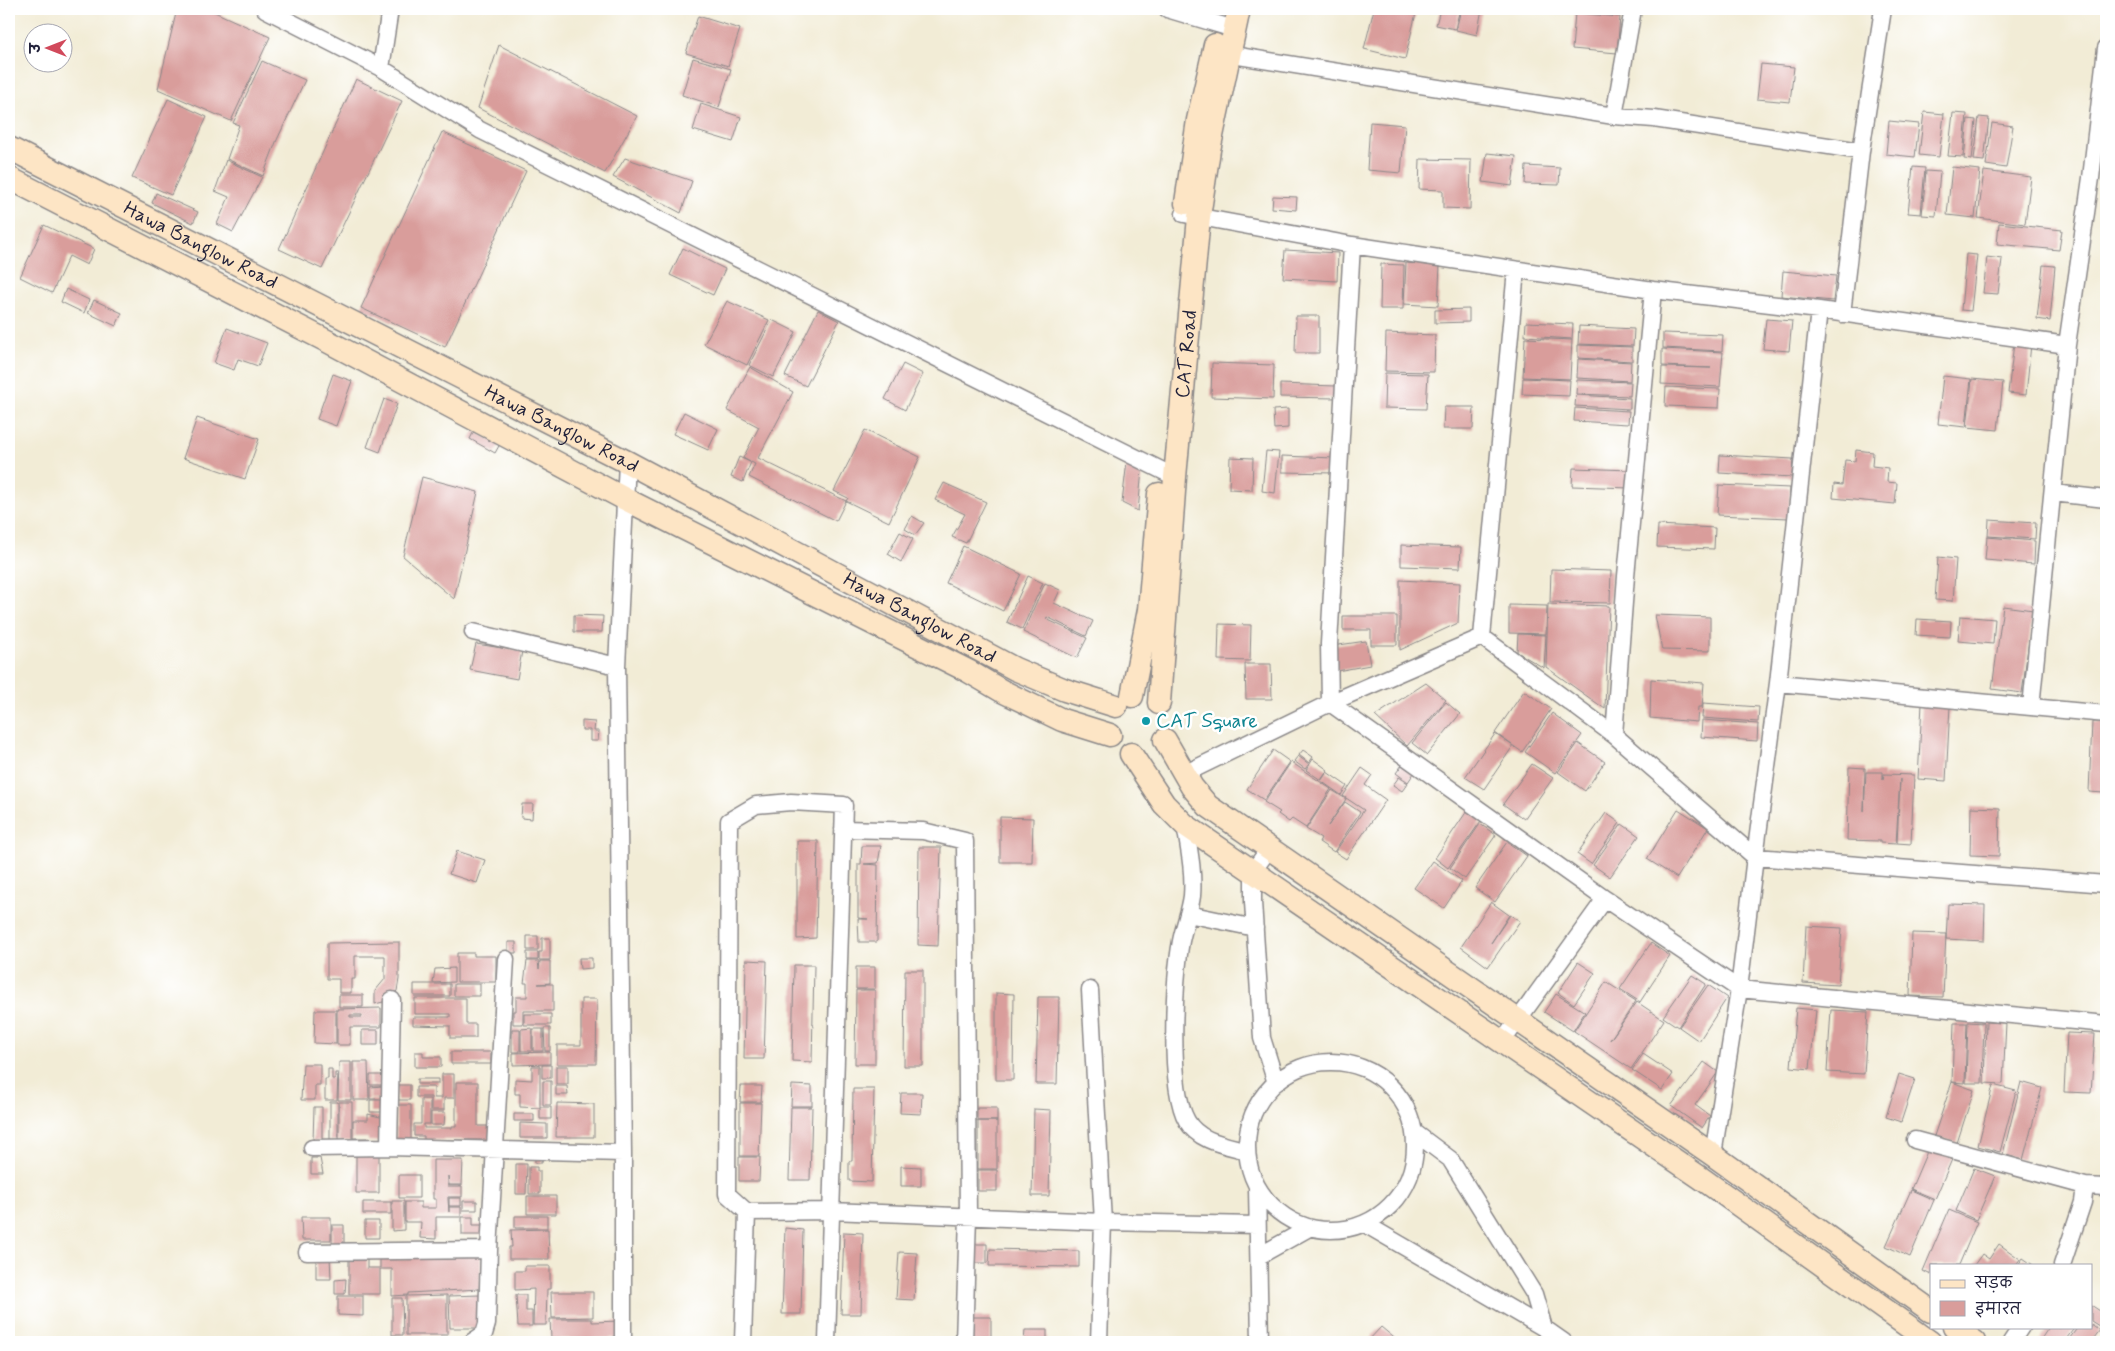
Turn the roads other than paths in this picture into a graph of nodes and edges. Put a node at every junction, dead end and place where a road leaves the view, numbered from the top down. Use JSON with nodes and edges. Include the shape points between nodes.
{"nodes":[{"id":1,"x":265,"y":9,"type":"edge"},
{"id":2,"x":390,"y":9,"type":"edge"},
{"id":3,"x":1168,"y":9,"type":"edge"},
{"id":4,"x":1633,"y":9,"type":"edge"},
{"id":5,"x":1883,"y":9,"type":"edge"},
{"id":6,"x":1229,"y":18,"type":"edge"},
{"id":7,"x":2106,"y":48,"type":"edge"},
{"id":8,"x":1221,"y":53,"type":"junction"},
{"id":9,"x":381,"y":68,"type":"junction"},
{"id":10,"x":1614,"y":116,"type":"junction"},
{"id":11,"x":9,"y":148,"type":"edge"},
{"id":12,"x":1861,"y":151,"type":"junction"},
{"id":13,"x":9,"y":178,"type":"edge"},
{"id":14,"x":2098,"y":178,"type":"edge"},
{"id":15,"x":134,"y":212,"type":"junction"},
{"id":16,"x":1191,"y":216,"type":"junction"},
{"id":17,"x":120,"y":235,"type":"junction"},
{"id":18,"x":1352,"y":245,"type":"junction"},
{"id":19,"x":1516,"y":270,"type":"junction"},
{"id":20,"x":1653,"y":290,"type":"junction"},
{"id":21,"x":1818,"y":310,"type":"junction"},
{"id":22,"x":1842,"y":314,"type":"junction"},
{"id":23,"x":2067,"y":345,"type":"junction"},
{"id":24,"x":627,"y":462,"type":"junction"},
{"id":25,"x":1168,"y":473,"type":"junction"},
{"id":26,"x":2052,"y":493,"type":"junction"},
{"id":27,"x":625,"y":499,"type":"junction"},
{"id":28,"x":2106,"y":499,"type":"edge"},
{"id":29,"x":473,"y":632,"type":"dead end"},
{"id":30,"x":1482,"y":637,"type":"junction"},
{"id":31,"x":980,"y":649,"type":"junction"},
{"id":32,"x":617,"y":666,"type":"junction"},
{"id":33,"x":968,"y":671,"type":"junction"},
{"id":34,"x":1778,"y":683,"type":"junction"},
{"id":35,"x":1124,"y":701,"type":"junction"},
{"id":36,"x":1159,"y":703,"type":"junction"},
{"id":37,"x":1330,"y":703,"type":"junction"},
{"id":38,"x":2031,"y":707,"type":"junction"},
{"id":39,"x":2106,"y":714,"type":"edge"},
{"id":40,"x":1110,"y":735,"type":"junction"},
{"id":41,"x":1614,"y":735,"type":"junction"},
{"id":42,"x":1165,"y":740,"type":"junction"},
{"id":43,"x":1131,"y":754,"type":"junction"},
{"id":44,"x":1184,"y":774,"type":"junction"},
{"id":45,"x":1185,"y":825,"type":"junction"},
{"id":46,"x":843,"y":829,"type":"junction"},
{"id":47,"x":1269,"y":849,"type":"junction"},
{"id":48,"x":1755,"y":857,"type":"junction"},
{"id":49,"x":1253,"y":871,"type":"junction"},
{"id":50,"x":2106,"y":884,"type":"edge"},
{"id":51,"x":1605,"y":899,"type":"junction"},
{"id":52,"x":1188,"y":914,"type":"junction"},
{"id":53,"x":1256,"y":928,"type":"junction"},
{"id":54,"x":506,"y":959,"type":"dead end"},
{"id":55,"x":1739,"y":989,"type":"junction"},
{"id":56,"x":1090,"y":990,"type":"dead end"},
{"id":57,"x":392,"y":1000,"type":"dead end"},
{"id":58,"x":1516,"y":1020,"type":"junction"},
{"id":59,"x":2106,"y":1024,"type":"edge"},
{"id":60,"x":1502,"y":1042,"type":"junction"},
{"id":61,"x":1276,"y":1082,"type":"junction"},
{"id":62,"x":1414,"y":1132,"type":"junction"},
{"id":63,"x":1915,"y":1140,"type":"dead end"},
{"id":64,"x":389,"y":1147,"type":"junction"},
{"id":65,"x":312,"y":1148,"type":"dead end"},
{"id":66,"x":496,"y":1151,"type":"junction"},
{"id":67,"x":1247,"y":1151,"type":"junction"},
{"id":68,"x":623,"y":1153,"type":"junction"},
{"id":69,"x":1713,"y":1155,"type":"junction"},
{"id":70,"x":2086,"y":1186,"type":"junction"},
{"id":71,"x":1257,"y":1187,"type":"junction"},
{"id":72,"x":2106,"y":1187,"type":"edge"},
{"id":73,"x":831,"y":1211,"type":"junction"},
{"id":74,"x":747,"y":1212,"type":"junction"},
{"id":75,"x":968,"y":1216,"type":"junction"},
{"id":76,"x":1103,"y":1222,"type":"junction"},
{"id":77,"x":1365,"y":1224,"type":"junction"},
{"id":78,"x":1257,"y":1225,"type":"junction"},
{"id":79,"x":1309,"y":1228,"type":"junction"},
{"id":80,"x":489,"y":1250,"type":"junction"},
{"id":81,"x":307,"y":1252,"type":"dead end"},
{"id":82,"x":1259,"y":1256,"type":"junction"},
{"id":83,"x":2062,"y":1264,"type":"edge"},
{"id":84,"x":1930,"y":1310,"type":"edge"},
{"id":85,"x":1544,"y":1328,"type":"junction"},
{"id":86,"x":1955,"y":1328,"type":"edge"},
{"id":87,"x":2020,"y":1328,"type":"edge"},
{"id":88,"x":472,"y":1342,"type":"edge"},
{"id":89,"x":623,"y":1342,"type":"edge"},
{"id":90,"x":743,"y":1342,"type":"edge"},
{"id":91,"x":826,"y":1342,"type":"edge"},
{"id":92,"x":964,"y":1342,"type":"edge"},
{"id":93,"x":1099,"y":1342,"type":"edge"},
{"id":94,"x":1260,"y":1342,"type":"edge"},
{"id":95,"x":1564,"y":1342,"type":"edge"},
{"id":96,"x":1930,"y":1342,"type":"edge"},
{"id":97,"x":1975,"y":1342,"type":"edge"},
{"id":98,"x":2011,"y":1342,"type":"edge"}],
"edges":[{"from":1,"to":9,"type":"street"},
{"from":2,"to":9,"type":"street"},
{"from":3,"to":6,"type":"street"},
{"from":4,"to":10,"type":"street"},
{"from":5,"to":12,"type":"street"},
{"from":6,"to":8,"type":"street","name":"CAT Road"},
{"from":7,"to":14,"type":"street"},
{"from":8,"to":10,"type":"street"},
{"from":8,"to":16,"type":"street","name":"CAT Road","via":[[1209,150]]},
{"from":9,"to":25,"type":"street","via":[[480,130]]},
{"from":10,"to":12,"type":"street","via":[[1654,119]]},
{"from":11,"to":15,"type":"street","name":"Hawa Banglow Road"},
{"from":12,"to":22,"type":"street"},
{"from":13,"to":17,"type":"street","name":"Hawa Banglow Road"},
{"from":14,"to":23,"type":"street"},
{"from":15,"to":17,"type":"street"},
{"from":15,"to":24,"type":"street","name":"Hawa Banglow Road"},
{"from":16,"to":18,"type":"street"},
{"from":16,"to":25,"type":"street","name":"CAT Road"},
{"from":17,"to":27,"type":"street","name":"Hawa Banglow Road"},
{"from":18,"to":19,"type":"street"},
{"from":18,"to":37,"type":"street","via":[[1329,644]]},
{"from":19,"to":20,"type":"street"},
{"from":19,"to":30,"type":"street"},
{"from":20,"to":21,"type":"street"},
{"from":20,"to":41,"type":"street"},
{"from":21,"to":22,"type":"street"},
{"from":21,"to":34,"type":"street"},
{"from":22,"to":23,"type":"street"},
{"from":23,"to":26,"type":"street"},
{"from":24,"to":27,"type":"street"},
{"from":24,"to":31,"type":"street","name":"Hawa Banglow Road"},
{"from":25,"to":35,"type":"street","name":"CAT Road","via":[[1149,610]]},
{"from":25,"to":36,"type":"street","name":"CAT Road"},
{"from":26,"to":28,"type":"street"},
{"from":26,"to":38,"type":"street"},
{"from":27,"to":32,"type":"street"},
{"from":27,"to":33,"type":"street","name":"Hawa Banglow Road"},
{"from":29,"to":32,"type":"street"},
{"from":30,"to":37,"type":"street"},
{"from":30,"to":41,"type":"street"},
{"from":31,"to":33,"type":"street"},
{"from":31,"to":35,"type":"street","name":"Hawa Banglow Road","via":[[1065,690]]},
{"from":32,"to":68,"type":"street"},
{"from":33,"to":40,"type":"street","name":"Hawa Banglow Road","via":[[1062,720]]},
{"from":34,"to":38,"type":"street"},
{"from":34,"to":48,"type":"street"},
{"from":35,"to":36,"type":"street","via":[[1142,695]]},
{"from":35,"to":40,"type":"street","via":[[1111,715]]},
{"from":36,"to":42,"type":"street","via":[[1168,721]]},
{"from":37,"to":44,"type":"street"},
{"from":37,"to":51,"type":"street"},
{"from":38,"to":39,"type":"street"},
{"from":40,"to":43,"type":"street","via":[[1122,750]]},
{"from":41,"to":48,"type":"street"},
{"from":42,"to":43,"type":"street","via":[[1150,753]]},
{"from":42,"to":44,"type":"street"},
{"from":43,"to":45,"type":"street","via":[[1164,804]]},
{"from":44,"to":47,"type":"street","via":[[1208,806]]},
{"from":45,"to":49,"type":"street"},
{"from":45,"to":52,"type":"street","via":[[1192,869],[1192,898]]},
{"from":46,"to":73,"type":"street"},
{"from":46,"to":74,"type":"street","via":[[844,805],[791,802],[756,805],[728,821],[727,1194]]},
{"from":46,"to":75,"type":"street","via":[[923,831],[964,841]]},
{"from":47,"to":49,"type":"street"},
{"from":47,"to":58,"type":"street"},
{"from":48,"to":50,"type":"street"},
{"from":48,"to":55,"type":"street"},
{"from":49,"to":53,"type":"street"},
{"from":49,"to":60,"type":"street"},
{"from":51,"to":55,"type":"street"},
{"from":51,"to":58,"type":"street"},
{"from":52,"to":53,"type":"street"},
{"from":52,"to":67,"type":"street","via":[[1181,941],[1174,1029],[1178,1092],[1187,1122],[1204,1138]]},
{"from":53,"to":61,"type":"street","via":[[1262,1038]]},
{"from":54,"to":66,"type":"street"},
{"from":55,"to":59,"type":"street"},
{"from":55,"to":69,"type":"street"},
{"from":56,"to":76,"type":"street"},
{"from":57,"to":64,"type":"street"},
{"from":58,"to":60,"type":"street"},
{"from":58,"to":69,"type":"street"},
{"from":60,"to":96,"type":"street"},
{"from":61,"to":62,"type":"street","via":[[1297,1069],[1322,1062],[1347,1063],[1371,1072],[1391,1087],[1406,1108]]},
{"from":61,"to":67,"type":"street","via":[[1259,1102],[1249,1126]]},
{"from":62,"to":77,"type":"street","via":[[1414,1160],[1405,1187],[1388,1208]]},
{"from":62,"to":85,"type":"street","via":[[1450,1159],[1534,1294]]},
{"from":63,"to":70,"type":"street"},
{"from":64,"to":65,"type":"street"},
{"from":64,"to":66,"type":"street"},
{"from":66,"to":68,"type":"street"},
{"from":66,"to":80,"type":"street"},
{"from":67,"to":71,"type":"street"},
{"from":68,"to":89,"type":"street"},
{"from":69,"to":84,"type":"street"},
{"from":70,"to":72,"type":"street"},
{"from":70,"to":83,"type":"street"},
{"from":71,"to":78,"type":"street"},
{"from":71,"to":79,"type":"street","via":[[1282,1216]]},
{"from":73,"to":74,"type":"street"},
{"from":73,"to":75,"type":"street"},
{"from":73,"to":91,"type":"street"},
{"from":74,"to":90,"type":"street"},
{"from":75,"to":76,"type":"street"},
{"from":75,"to":92,"type":"street"},
{"from":76,"to":78,"type":"street"},
{"from":76,"to":93,"type":"street"},
{"from":77,"to":79,"type":"street","via":[[1337,1231]]},
{"from":77,"to":85,"type":"street"},
{"from":78,"to":82,"type":"street"},
{"from":79,"to":82,"type":"street"},
{"from":80,"to":81,"type":"street"},
{"from":80,"to":88,"type":"street","via":[[487,1324],[484,1334]]},
{"from":82,"to":94,"type":"street"},
{"from":85,"to":95,"type":"street"},
{"from":86,"to":97,"type":"street"},
{"from":87,"to":98,"type":"street"}]}
